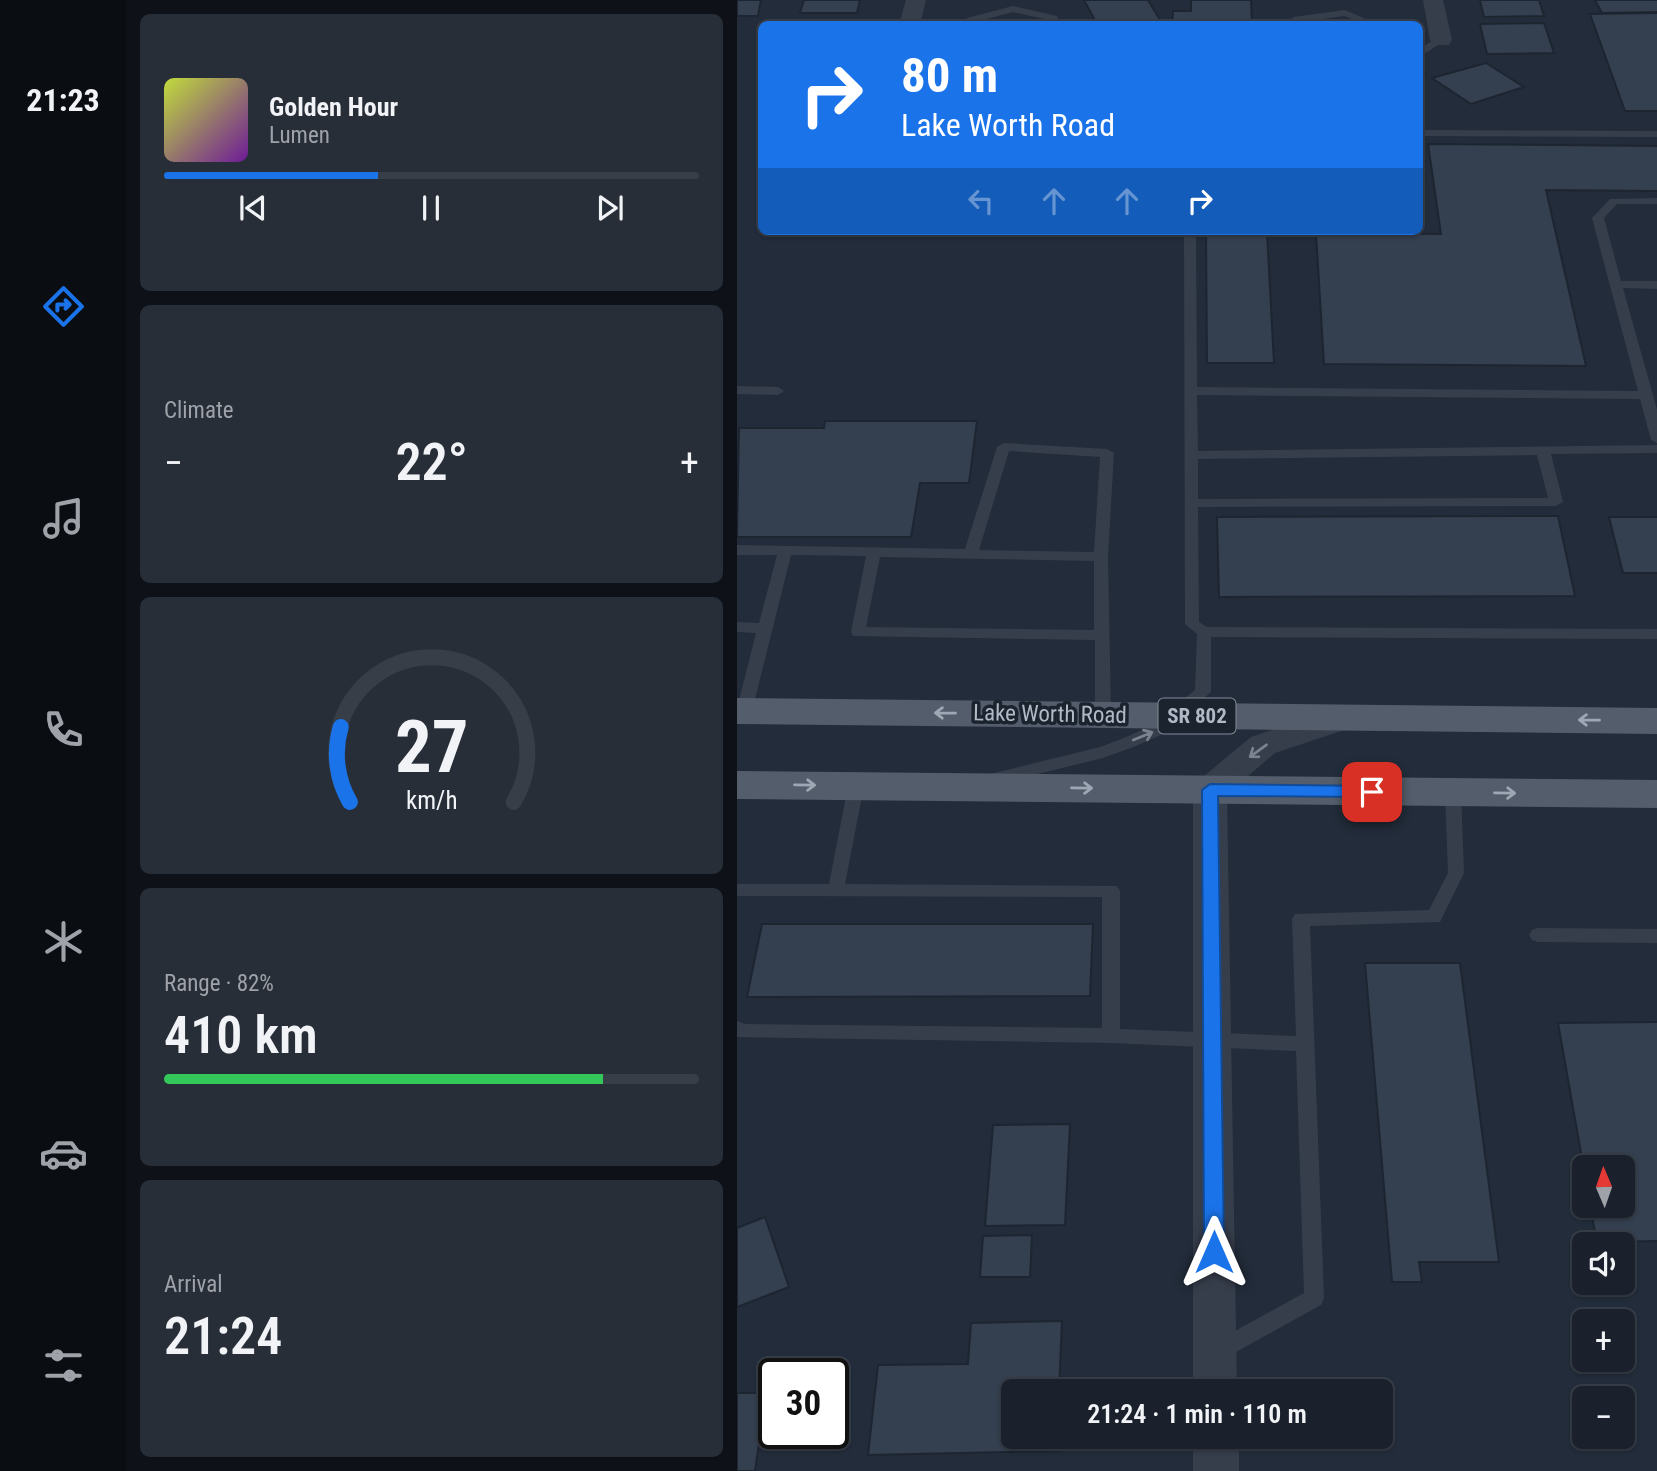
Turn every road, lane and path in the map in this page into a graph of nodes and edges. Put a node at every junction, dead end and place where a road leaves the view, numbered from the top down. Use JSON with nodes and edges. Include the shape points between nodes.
{"nodes":[{"id":1,"x":915,"y":0,"type":"edge"},
{"id":2,"x":1433,"y":0,"type":"edge"},
{"id":3,"x":911,"y":21,"type":"edge"},
{"id":4,"x":970,"y":21,"type":"edge"},
{"id":5,"x":1054,"y":21,"type":"edge"},
{"id":6,"x":1296,"y":21,"type":"edge"},
{"id":7,"x":1365,"y":21,"type":"edge"},
{"id":8,"x":1441,"y":40,"type":"joint"},
{"id":9,"x":1423,"y":51,"type":"edge"},
{"id":10,"x":1423,"y":133,"type":"edge"},
{"id":11,"x":1657,"y":134,"type":"edge"},
{"id":12,"x":1657,"y":201,"type":"edge"},
{"id":13,"x":1190,"y":235,"type":"edge"},
{"id":14,"x":1615,"y":284,"type":"junction"},
{"id":15,"x":1657,"y":285,"type":"edge"},
{"id":16,"x":737,"y":390,"type":"edge"},
{"id":17,"x":778,"y":391,"type":"dead end"},
{"id":18,"x":1190,"y":391,"type":"junction"},
{"id":19,"x":1645,"y":396,"type":"junction"},
{"id":20,"x":1657,"y":440,"type":"edge"},
{"id":21,"x":1657,"y":449,"type":"edge"},
{"id":22,"x":1543,"y":450,"type":"junction"},
{"id":23,"x":1191,"y":455,"type":"junction"},
{"id":24,"x":1191,"y":503,"type":"junction"},
{"id":25,"x":737,"y":550,"type":"edge"},
{"id":26,"x":785,"y":550,"type":"junction"},
{"id":27,"x":874,"y":552,"type":"junction"},
{"id":28,"x":971,"y":554,"type":"junction"},
{"id":29,"x":1101,"y":556,"type":"junction"},
{"id":30,"x":737,"y":627,"type":"edge"},
{"id":31,"x":765,"y":628,"type":"junction"},
{"id":32,"x":1204,"y":632,"type":"junction"},
{"id":33,"x":1657,"y":634,"type":"edge"},
{"id":34,"x":1103,"y":635,"type":"junction"},
{"id":35,"x":740,"y":711,"type":"edge"},
{"id":36,"x":1103,"y":715,"type":"junction"},
{"id":37,"x":1176,"y":716,"type":"junction"},
{"id":38,"x":1344,"y":718,"type":"junction"},
{"id":39,"x":1657,"y":721,"type":"edge"},
{"id":40,"x":1657,"y":782,"type":"edge"},
{"id":41,"x":737,"y":785,"type":"edge"},
{"id":42,"x":856,"y":786,"type":"junction"},
{"id":43,"x":959,"y":787,"type":"junction"},
{"id":44,"x":1210,"y":790,"type":"junction"},
{"id":45,"x":1453,"y":792,"type":"junction"},
{"id":46,"x":1554,"y":793,"type":"junction"},
{"id":47,"x":1657,"y":794,"type":"edge"},
{"id":48,"x":836,"y":889,"type":"junction"},
{"id":49,"x":737,"y":890,"type":"edge"},
{"id":50,"x":1538,"y":936,"type":"dead end"},
{"id":51,"x":1657,"y":936,"type":"edge"},
{"id":52,"x":737,"y":1028,"type":"edge"},
{"id":53,"x":1111,"y":1036,"type":"junction"},
{"id":54,"x":1213,"y":1038,"type":"junction"},
{"id":55,"x":1305,"y":1044,"type":"junction"},
{"id":56,"x":1215,"y":1353,"type":"junction"},
{"id":57,"x":1215,"y":1379,"type":"edge"},
{"id":58,"x":1216,"y":1449,"type":"edge"},
{"id":59,"x":1216,"y":1471,"type":"edge"}],
"edges":[{"from":1,"to":3,"type":"street"},
{"from":2,"to":8,"type":"street"},
{"from":4,"to":5,"type":"lane","via":[[1013,9]]},
{"from":6,"to":7,"type":"lane","via":[[1345,13]]},
{"from":8,"to":9,"type":"lane"},
{"from":10,"to":11,"type":"lane"},
{"from":12,"to":14,"type":"lane","via":[[1614,201],[1598,218]]},
{"from":13,"to":18,"type":"lane"},
{"from":14,"to":15,"type":"lane"},
{"from":14,"to":19,"type":"lane"},
{"from":16,"to":17,"type":"lane"},
{"from":18,"to":19,"type":"lane"},
{"from":18,"to":23,"type":"lane"},
{"from":19,"to":20,"type":"lane"},
{"from":21,"to":22,"type":"lane"},
{"from":22,"to":23,"type":"lane"},
{"from":22,"to":24,"type":"lane","via":[[1555,502]]},
{"from":23,"to":24,"type":"lane"},
{"from":24,"to":32,"type":"lane","via":[[1191,624]]},
{"from":25,"to":26,"type":"lane"},
{"from":26,"to":27,"type":"lane"},
{"from":26,"to":31,"type":"lane"},
{"from":27,"to":28,"type":"lane"},
{"from":27,"to":34,"type":"lane","via":[[858,632]]},
{"from":28,"to":29,"type":"lane"},
{"from":28,"to":29,"type":"lane","via":[[1004,447],[1107,453]]},
{"from":29,"to":34,"type":"lane"},
{"from":30,"to":31,"type":"lane"},
{"from":31,"to":35,"type":"lane"},
{"from":32,"to":33,"type":"lane"},
{"from":32,"to":37,"type":"lane","via":[[1203,692]]},
{"from":34,"to":36,"type":"lane"},
{"from":36,"to":35,"type":"main road","name":"Lake Worth Road","number":"SR 802","one_way":true},
{"from":36,"to":37,"type":"main road","name":"Lake Worth Road","number":"SR 802"},
{"from":37,"to":38,"type":"main road","name":"Lake Worth Road","number":"SR 802"},
{"from":43,"to":37,"type":"lane","one_way":true,"via":[[1103,752],[1158,730]]},
{"from":39,"to":38,"type":"main road","name":"Lake Worth Road","number":"SR 802","one_way":true},
{"from":38,"to":44,"type":"street","one_way":true,"via":[[1263,745]]},
{"from":40,"to":46,"type":"lane"},
{"from":41,"to":42,"type":"main road","one_way":true},
{"from":42,"to":43,"type":"main road"},
{"from":42,"to":48,"type":"lane"},
{"from":43,"to":44,"type":"main road","one_way":true},
{"from":44,"to":45,"type":"main road"},
{"from":44,"to":54,"type":"street"},
{"from":45,"to":46,"type":"main road","one_way":true},
{"from":45,"to":55,"type":"lane","via":[[1456,873],[1435,917],[1301,919]]},
{"from":46,"to":47,"type":"main road"},
{"from":48,"to":49,"type":"lane"},
{"from":48,"to":53,"type":"lane","via":[[1111,891]]},
{"from":50,"to":51,"type":"lane"},
{"from":52,"to":53,"type":"lane"},
{"from":53,"to":54,"type":"lane"},
{"from":54,"to":55,"type":"lane"},
{"from":54,"to":56,"type":"street"},
{"from":55,"to":56,"type":"lane","via":[[1313,1298]]},
{"from":56,"to":57,"type":"street"},
{"from":58,"to":59,"type":"street"}]}
